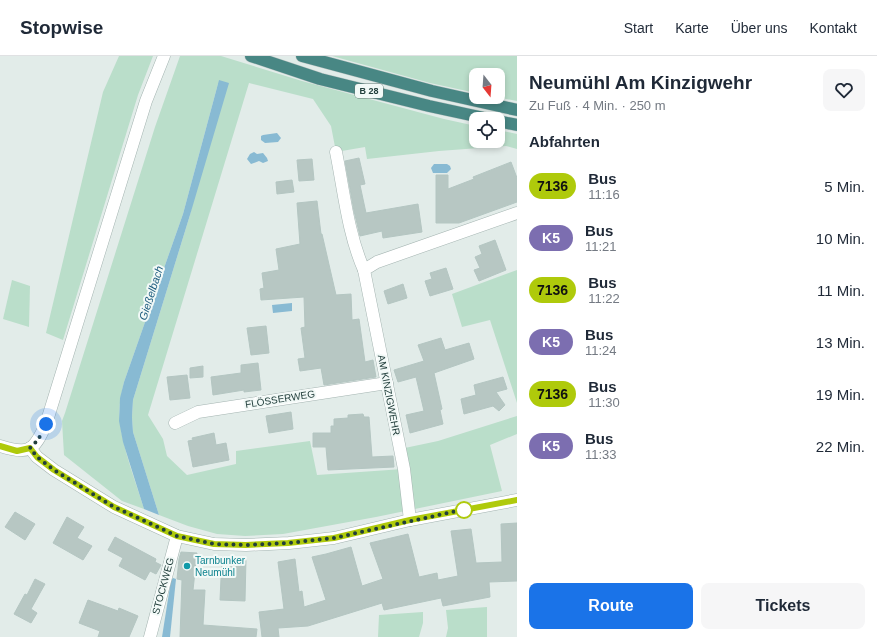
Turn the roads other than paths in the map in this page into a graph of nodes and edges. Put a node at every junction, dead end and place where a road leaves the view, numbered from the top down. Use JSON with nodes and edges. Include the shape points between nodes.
{"nodes":[{"id":1,"x":251,"y":56,"type":"edge"},
{"id":2,"x":302,"y":56,"type":"edge"},
{"id":3,"x":162,"y":60,"type":"edge"},
{"id":4,"x":517,"y":110,"type":"edge"},
{"id":5,"x":469,"y":114,"type":"edge"},
{"id":6,"x":505,"y":122,"type":"edge"},
{"id":7,"x":517,"y":125,"type":"edge"},
{"id":8,"x":336,"y":152,"type":"dead end"},
{"id":9,"x":517,"y":213,"type":"edge"},
{"id":10,"x":364,"y":270,"type":"junction"},
{"id":11,"x":388,"y":382,"type":"junction"},
{"id":12,"x":174,"y":423,"type":"dead end"},
{"id":13,"x":0,"y":446,"type":"edge"},
{"id":14,"x":30,"y":448,"type":"junction"},
{"id":15,"x":517,"y":500,"type":"edge"},
{"id":16,"x":410,"y":520,"type":"junction"},
{"id":17,"x":177,"y":536,"type":"junction"},
{"id":18,"x":150,"y":637,"type":"edge"}],
"edges":[{"from":1,"to":5,"type":"highway","number":"B 28","via":[[320,79]]},
{"from":2,"to":4,"type":"highway","number":"B 28","via":[[432,91]]},
{"from":3,"to":14,"type":"street","via":[[146,101],[46,424],[38,440]]},
{"from":6,"to":7,"type":"highway"},
{"from":8,"to":10,"type":"street","name":"AM KINZIGWEHR","via":[[357,255]]},
{"from":9,"to":10,"type":"street","via":[[377,262]]},
{"from":10,"to":11,"type":"street","name":"AM KINZIGWEHR"},
{"from":11,"to":12,"type":"street","name":"FLÖSSERWEG","via":[[198,412]]},
{"from":11,"to":16,"type":"street","name":"AM KINZIGWEHR"},
{"from":13,"to":14,"type":"street","via":[[17,451]]},
{"from":14,"to":17,"type":"street","via":[[54,470],[114,507]]},
{"from":15,"to":16,"type":"street"},
{"from":16,"to":17,"type":"street","via":[[334,538],[288,543],[214,544]]},
{"from":17,"to":18,"type":"street","name":"STOCKWEG"}]}
